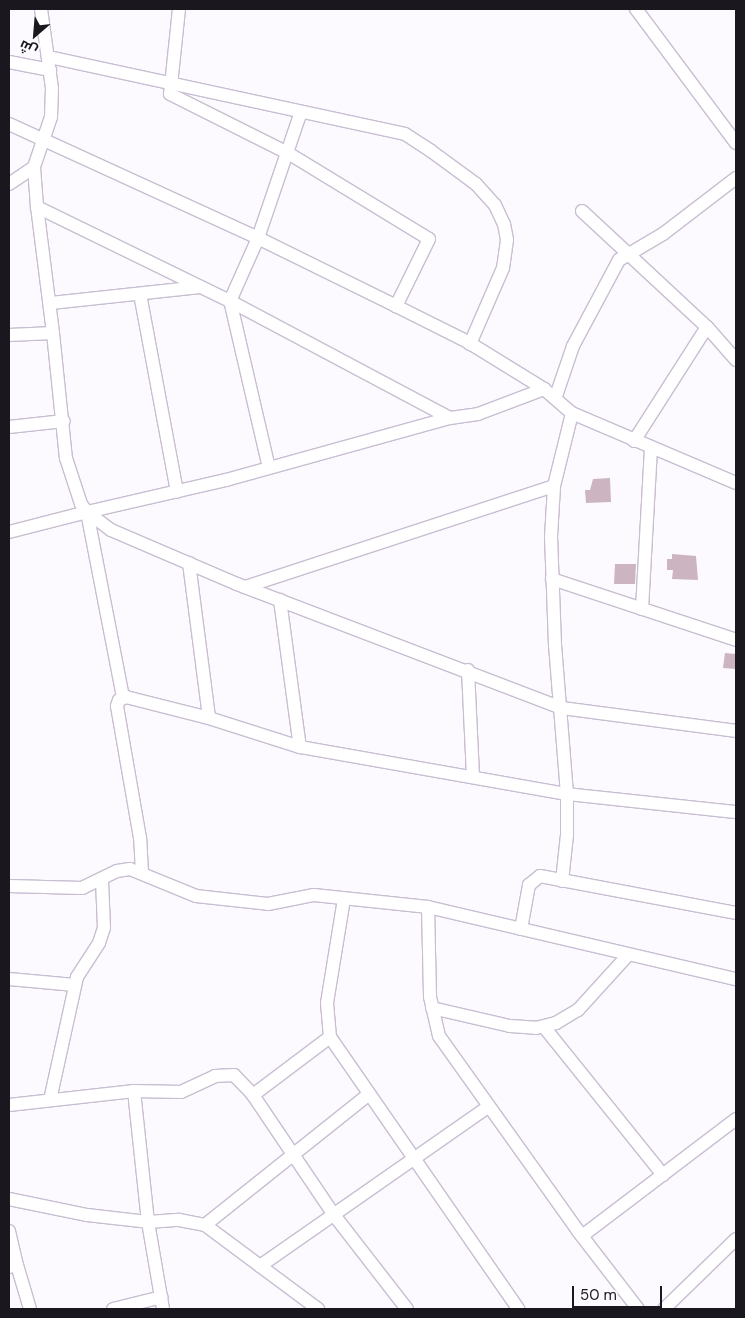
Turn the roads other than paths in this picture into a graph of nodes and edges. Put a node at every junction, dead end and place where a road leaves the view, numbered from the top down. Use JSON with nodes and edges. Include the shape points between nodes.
{"nodes":[{"id":1,"x":41,"y":9,"type":"edge"},
{"id":2,"x":179,"y":9,"type":"edge"},
{"id":3,"x":636,"y":9,"type":"edge"},
{"id":4,"x":9,"y":62,"type":"edge"},
{"id":5,"x":49,"y":63,"type":"junction"},
{"id":6,"x":172,"y":84,"type":"junction"},
{"id":7,"x":301,"y":112,"type":"junction"},
{"id":8,"x":9,"y":124,"type":"edge"},
{"id":9,"x":42,"y":137,"type":"junction"},
{"id":10,"x":736,"y":143,"type":"edge"},
{"id":11,"x":288,"y":153,"type":"junction"},
{"id":12,"x":34,"y":167,"type":"junction"},
{"id":13,"x":736,"y":178,"type":"edge"},
{"id":14,"x":9,"y":185,"type":"edge"},
{"id":15,"x":38,"y":207,"type":"junction"},
{"id":16,"x":582,"y":211,"type":"dead end"},
{"id":17,"x":258,"y":238,"type":"junction"},
{"id":18,"x":626,"y":255,"type":"junction"},
{"id":19,"x":200,"y":286,"type":"junction"},
{"id":20,"x":140,"y":294,"type":"junction"},
{"id":21,"x":230,"y":301,"type":"junction"},
{"id":22,"x":51,"y":303,"type":"junction"},
{"id":23,"x":396,"y":306,"type":"junction"},
{"id":24,"x":707,"y":327,"type":"junction"},
{"id":25,"x":53,"y":333,"type":"junction"},
{"id":26,"x":9,"y":335,"type":"edge"},
{"id":27,"x":470,"y":344,"type":"junction"},
{"id":28,"x":736,"y":360,"type":"edge"},
{"id":29,"x":544,"y":389,"type":"junction"},
{"id":30,"x":556,"y":396,"type":"junction"},
{"id":31,"x":572,"y":413,"type":"junction"},
{"id":32,"x":450,"y":418,"type":"junction"},
{"id":33,"x":64,"y":420,"type":"junction"},
{"id":34,"x":9,"y":427,"type":"edge"},
{"id":35,"x":634,"y":441,"type":"junction"},
{"id":36,"x":651,"y":448,"type":"junction"},
{"id":37,"x":269,"y":468,"type":"junction"},
{"id":38,"x":736,"y":483,"type":"edge"},
{"id":39,"x":554,"y":486,"type":"junction"},
{"id":40,"x":177,"y":492,"type":"junction"},
{"id":41,"x":87,"y":512,"type":"junction"},
{"id":42,"x":9,"y":532,"type":"edge"},
{"id":43,"x":189,"y":563,"type":"junction"},
{"id":44,"x":552,"y":580,"type":"junction"},
{"id":45,"x":245,"y":587,"type":"junction"},
{"id":46,"x":280,"y":600,"type":"junction"},
{"id":47,"x":642,"y":609,"type":"junction"},
{"id":48,"x":736,"y":630,"type":"edge"},
{"id":49,"x":736,"y":640,"type":"edge"},
{"id":50,"x":468,"y":670,"type":"junction"},
{"id":51,"x":123,"y":698,"type":"junction"},
{"id":52,"x":562,"y":708,"type":"junction"},
{"id":53,"x":209,"y":718,"type":"junction"},
{"id":54,"x":736,"y":731,"type":"edge"},
{"id":55,"x":300,"y":747,"type":"junction"},
{"id":56,"x":473,"y":777,"type":"junction"},
{"id":57,"x":567,"y":794,"type":"junction"},
{"id":58,"x":736,"y":812,"type":"edge"},
{"id":59,"x":142,"y":873,"type":"junction"},
{"id":60,"x":102,"y":880,"type":"junction"},
{"id":61,"x":562,"y":880,"type":"junction"},
{"id":62,"x":9,"y":886,"type":"edge"},
{"id":63,"x":344,"y":900,"type":"junction"},
{"id":64,"x":428,"y":907,"type":"junction"},
{"id":65,"x":736,"y":913,"type":"edge"},
{"id":66,"x":521,"y":929,"type":"junction"},
{"id":67,"x":628,"y":955,"type":"junction"},
{"id":68,"x":9,"y":979,"type":"edge"},
{"id":69,"x":736,"y":979,"type":"edge"},
{"id":70,"x":75,"y":985,"type":"junction"},
{"id":71,"x":432,"y":1008,"type":"junction"},
{"id":72,"x":544,"y":1027,"type":"junction"},
{"id":73,"x":330,"y":1038,"type":"junction"},
{"id":74,"x":134,"y":1091,"type":"junction"},
{"id":75,"x":253,"y":1095,"type":"junction"},
{"id":76,"x":368,"y":1095,"type":"junction"},
{"id":77,"x":50,"y":1100,"type":"junction"},
{"id":78,"x":9,"y":1105,"type":"edge"},
{"id":79,"x":489,"y":1106,"type":"junction"},
{"id":80,"x":736,"y":1119,"type":"edge"},
{"id":81,"x":291,"y":1155,"type":"junction"},
{"id":82,"x":413,"y":1160,"type":"junction"},
{"id":83,"x":663,"y":1175,"type":"junction"},
{"id":84,"x":9,"y":1199,"type":"edge"},
{"id":85,"x":334,"y":1215,"type":"junction"},
{"id":86,"x":148,"y":1222,"type":"junction"},
{"id":87,"x":205,"y":1226,"type":"junction"},
{"id":88,"x":9,"y":1231,"type":"edge"},
{"id":89,"x":582,"y":1236,"type":"junction"},
{"id":90,"x":735,"y":1243,"type":"edge"},
{"id":91,"x":13,"y":1266,"type":"edge"},
{"id":92,"x":260,"y":1266,"type":"junction"},
{"id":93,"x":162,"y":1303,"type":"edge"},
{"id":94,"x":30,"y":1309,"type":"edge"},
{"id":95,"x":113,"y":1309,"type":"edge"},
{"id":96,"x":318,"y":1309,"type":"edge"},
{"id":97,"x":407,"y":1309,"type":"edge"},
{"id":98,"x":518,"y":1309,"type":"edge"},
{"id":99,"x":638,"y":1309,"type":"edge"},
{"id":100,"x":664,"y":1309,"type":"edge"}],
"edges":[{"from":1,"to":5,"type":"street"},
{"from":2,"to":6,"type":"street"},
{"from":3,"to":10,"type":"street"},
{"from":4,"to":5,"type":"street"},
{"from":5,"to":6,"type":"street"},
{"from":5,"to":9,"type":"street","via":[[51,117]]},
{"from":6,"to":7,"type":"street"},
{"from":6,"to":11,"type":"street","via":[[170,94]]},
{"from":7,"to":11,"type":"street"},
{"from":7,"to":27,"type":"street","via":[[405,134],[476,184],[495,205],[507,240],[504,268]]},
{"from":8,"to":9,"type":"street"},
{"from":9,"to":12,"type":"street"},
{"from":9,"to":17,"type":"street","via":[[96,166]]},
{"from":11,"to":17,"type":"street"},
{"from":11,"to":23,"type":"street","via":[[429,239]]},
{"from":12,"to":14,"type":"street"},
{"from":12,"to":15,"type":"street"},
{"from":13,"to":18,"type":"street","via":[[657,238]]},
{"from":15,"to":19,"type":"street"},
{"from":15,"to":22,"type":"street"},
{"from":16,"to":18,"type":"street"},
{"from":17,"to":21,"type":"street"},
{"from":17,"to":23,"type":"street"},
{"from":18,"to":24,"type":"street"},
{"from":18,"to":30,"type":"street","via":[[619,260],[573,346]]},
{"from":19,"to":20,"type":"street"},
{"from":19,"to":21,"type":"street"},
{"from":20,"to":22,"type":"street"},
{"from":20,"to":40,"type":"street"},
{"from":21,"to":32,"type":"street"},
{"from":21,"to":37,"type":"street"},
{"from":22,"to":25,"type":"street"},
{"from":23,"to":27,"type":"street"},
{"from":24,"to":28,"type":"street"},
{"from":24,"to":35,"type":"street"},
{"from":25,"to":26,"type":"street"},
{"from":25,"to":33,"type":"street"},
{"from":27,"to":29,"type":"street"},
{"from":29,"to":30,"type":"street"},
{"from":29,"to":32,"type":"street","via":[[501,407]]},
{"from":30,"to":31,"type":"street"},
{"from":31,"to":35,"type":"street"},
{"from":31,"to":39,"type":"street"},
{"from":32,"to":37,"type":"street"},
{"from":33,"to":34,"type":"street"},
{"from":33,"to":41,"type":"street","via":[[66,458],[81,504]]},
{"from":35,"to":36,"type":"street"},
{"from":36,"to":38,"type":"street"},
{"from":36,"to":47,"type":"street"},
{"from":37,"to":40,"type":"street"},
{"from":39,"to":44,"type":"street"},
{"from":39,"to":45,"type":"street"},
{"from":40,"to":41,"type":"street"},
{"from":41,"to":42,"type":"street"},
{"from":41,"to":43,"type":"street","via":[[112,530]]},
{"from":41,"to":51,"type":"street"},
{"from":43,"to":45,"type":"street"},
{"from":43,"to":53,"type":"street"},
{"from":44,"to":47,"type":"street"},
{"from":44,"to":52,"type":"street"},
{"from":45,"to":46,"type":"street"},
{"from":46,"to":50,"type":"street"},
{"from":46,"to":55,"type":"street"},
{"from":47,"to":49,"type":"street"},
{"from":48,"to":49,"type":"street"},
{"from":50,"to":52,"type":"street"},
{"from":50,"to":56,"type":"street"},
{"from":51,"to":53,"type":"street"},
{"from":51,"to":59,"type":"street","via":[[117,706],[140,838]]},
{"from":52,"to":54,"type":"street"},
{"from":52,"to":57,"type":"street"},
{"from":53,"to":55,"type":"street"},
{"from":55,"to":56,"type":"street"},
{"from":56,"to":57,"type":"street"},
{"from":57,"to":58,"type":"street"},
{"from":57,"to":61,"type":"street"},
{"from":59,"to":60,"type":"street","via":[[117,871]]},
{"from":59,"to":63,"type":"street","via":[[196,896],[268,904],[301,895]]},
{"from":60,"to":62,"type":"street","via":[[82,888]]},
{"from":60,"to":70,"type":"street","via":[[104,928]]},
{"from":61,"to":65,"type":"street"},
{"from":61,"to":66,"type":"street","via":[[540,876],[531,881]]},
{"from":63,"to":64,"type":"street"},
{"from":63,"to":73,"type":"street","via":[[327,1003]]},
{"from":64,"to":66,"type":"street"},
{"from":64,"to":71,"type":"street"},
{"from":66,"to":67,"type":"street"},
{"from":67,"to":69,"type":"street"},
{"from":67,"to":72,"type":"street","via":[[578,1010]]},
{"from":68,"to":70,"type":"street"},
{"from":70,"to":77,"type":"street"},
{"from":71,"to":72,"type":"street","via":[[510,1026]]},
{"from":71,"to":79,"type":"street","via":[[439,1036]]},
{"from":72,"to":83,"type":"street"},
{"from":73,"to":75,"type":"street"},
{"from":73,"to":76,"type":"street"},
{"from":74,"to":75,"type":"street","via":[[181,1092],[227,1073],[239,1078]]},
{"from":74,"to":77,"type":"street"},
{"from":74,"to":86,"type":"street"},
{"from":75,"to":81,"type":"street"},
{"from":76,"to":81,"type":"street"},
{"from":76,"to":82,"type":"street"},
{"from":77,"to":78,"type":"street"},
{"from":79,"to":82,"type":"street"},
{"from":79,"to":89,"type":"street"},
{"from":80,"to":83,"type":"street"},
{"from":81,"to":85,"type":"street"},
{"from":81,"to":87,"type":"street"},
{"from":82,"to":85,"type":"street"},
{"from":82,"to":98,"type":"street"},
{"from":83,"to":89,"type":"street"},
{"from":84,"to":86,"type":"street","via":[[79,1214]]},
{"from":85,"to":92,"type":"street"},
{"from":85,"to":97,"type":"street"},
{"from":86,"to":87,"type":"street","via":[[179,1220]]},
{"from":86,"to":93,"type":"street"},
{"from":87,"to":92,"type":"street"},
{"from":88,"to":91,"type":"street"},
{"from":89,"to":99,"type":"street"},
{"from":90,"to":100,"type":"street"},
{"from":91,"to":94,"type":"street"},
{"from":92,"to":96,"type":"street"},
{"from":93,"to":95,"type":"street"}]}
